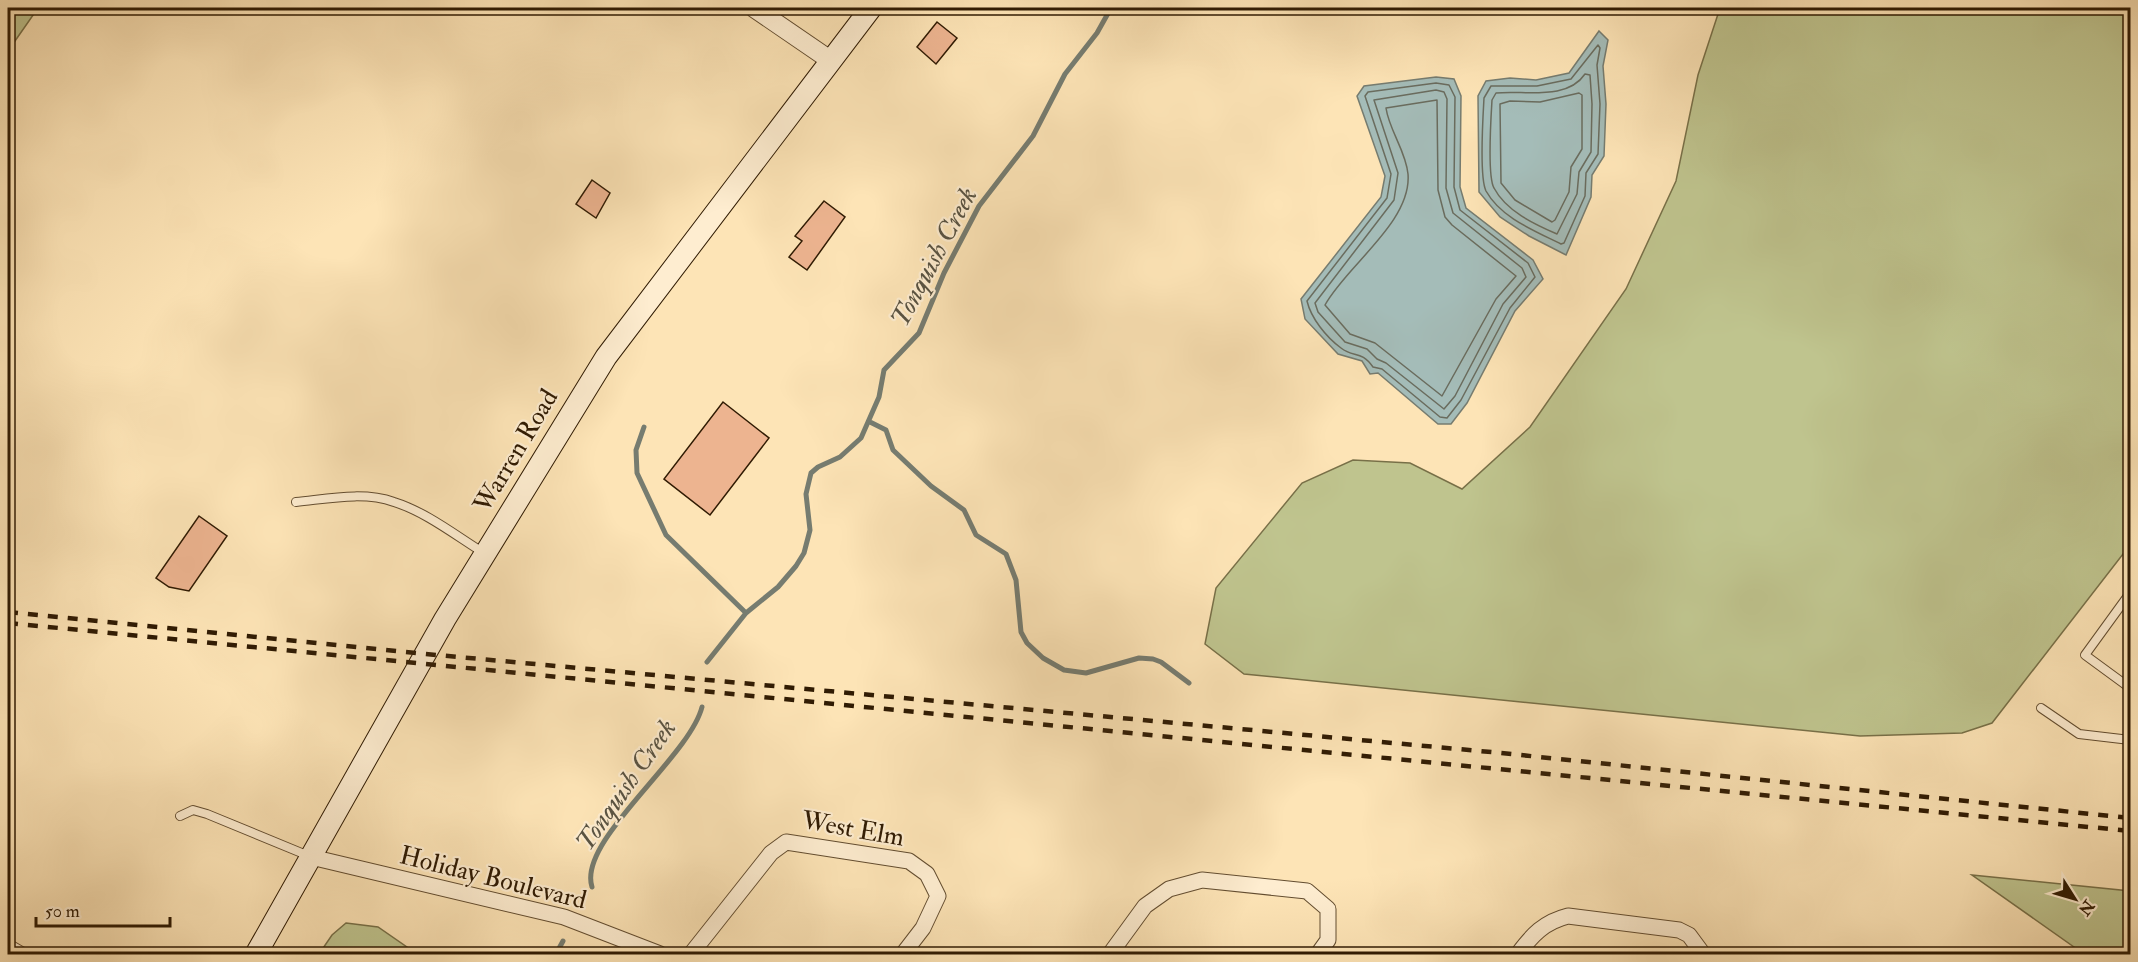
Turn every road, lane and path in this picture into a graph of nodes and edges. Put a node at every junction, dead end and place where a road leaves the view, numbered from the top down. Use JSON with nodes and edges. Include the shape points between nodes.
{"nodes":[{"id":1,"x":754,"y":8,"type":"edge"},
{"id":2,"x":871,"y":8,"type":"edge"},
{"id":3,"x":830,"y":60,"type":"junction"},
{"id":4,"x":296,"y":502,"type":"dead end"},
{"id":5,"x":485,"y":554,"type":"junction"},
{"id":6,"x":2130,"y":593,"type":"edge"},
{"id":7,"x":2130,"y":688,"type":"edge"},
{"id":8,"x":2041,"y":708,"type":"dead end"},
{"id":9,"x":2130,"y":740,"type":"edge"},
{"id":10,"x":180,"y":816,"type":"dead end"},
{"id":11,"x":311,"y":857,"type":"junction"},
{"id":12,"x":8,"y":943,"type":"edge"},
{"id":13,"x":27,"y":954,"type":"edge"},
{"id":14,"x":256,"y":954,"type":"edge"},
{"id":15,"x":660,"y":954,"type":"edge"},
{"id":16,"x":691,"y":954,"type":"edge"},
{"id":17,"x":903,"y":954,"type":"edge"},
{"id":18,"x":1110,"y":954,"type":"edge"},
{"id":19,"x":1318,"y":954,"type":"edge"},
{"id":20,"x":1518,"y":954,"type":"edge"},
{"id":21,"x":1703,"y":954,"type":"edge"}],
"edges":[{"from":1,"to":3,"type":"street"},
{"from":2,"to":3,"type":"main road","name":"Warren Road"},
{"from":3,"to":5,"type":"main road","name":"Warren Road","via":[[606,357]]},
{"from":4,"to":5,"type":"lane","via":[[358,496],[393,501]]},
{"from":5,"to":11,"type":"main road","name":"Warren Road"},
{"from":6,"to":7,"type":"lane","via":[[2085,655]]},
{"from":8,"to":9,"type":"lane","via":[[2079,735]]},
{"from":10,"to":11,"type":"lane","via":[[193,810],[207,814]]},
{"from":11,"to":14,"type":"main road","name":"Warren Road"},
{"from":11,"to":15,"type":"street","name":"Holiday Boulevard","via":[[564,917]]},
{"from":12,"to":13,"type":"lane"},
{"from":16,"to":17,"type":"street","name":"West Elm","via":[[771,853],[786,842],[909,861],[927,874],[938,896],[923,928]]},
{"from":18,"to":19,"type":"street","via":[[1145,906],[1169,889],[1202,880],[1307,891],[1328,909],[1328,940]]},
{"from":20,"to":21,"type":"street","via":[[1537,930],[1568,916],[1679,930],[1689,934]]}]}
